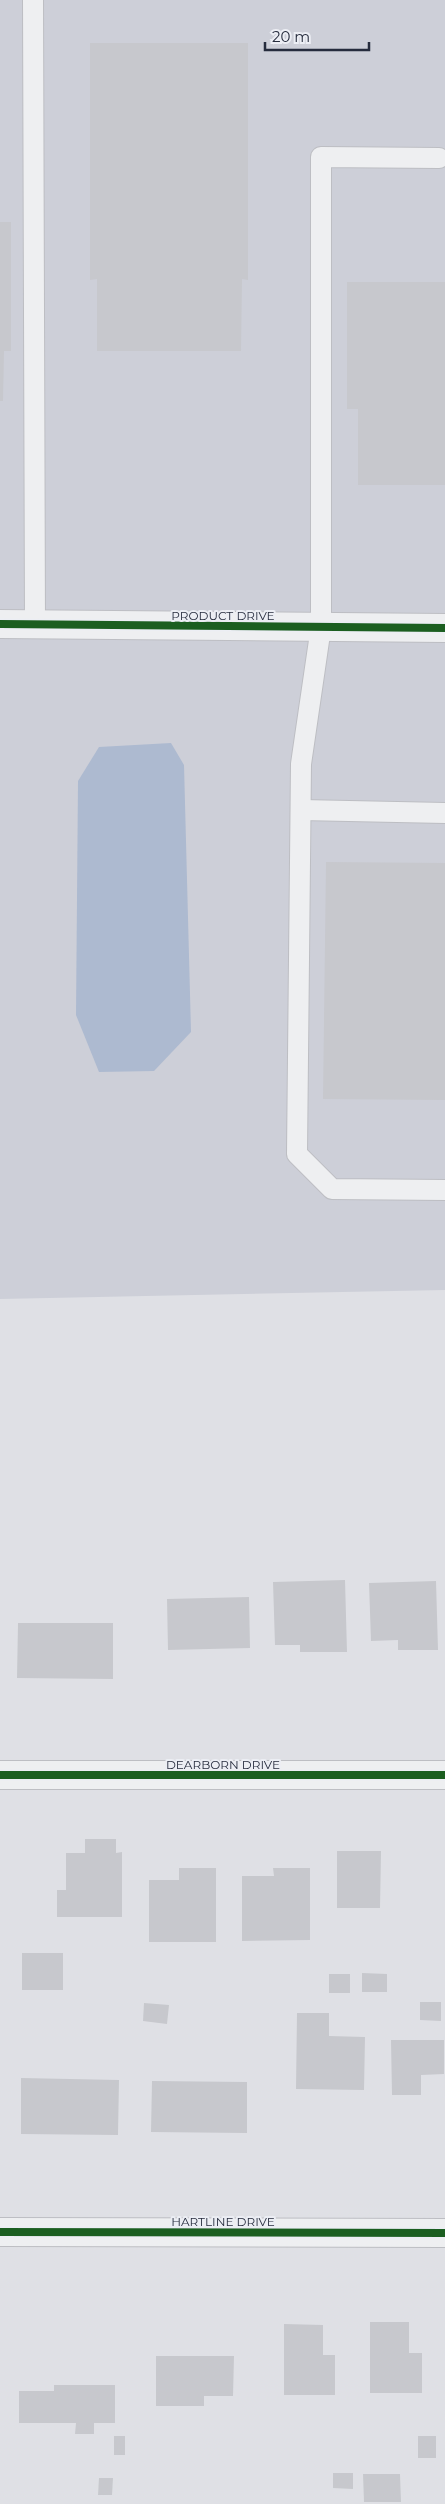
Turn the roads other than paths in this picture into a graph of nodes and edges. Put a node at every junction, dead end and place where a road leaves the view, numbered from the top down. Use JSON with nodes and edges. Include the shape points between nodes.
{"nodes":[{"id":1,"x":33,"y":0,"type":"edge"},
{"id":2,"x":439,"y":158,"type":"dead end"},
{"id":3,"x":0,"y":624,"type":"edge"},
{"id":4,"x":35,"y":624,"type":"junction"},
{"id":5,"x":321,"y":627,"type":"junction"},
{"id":6,"x":445,"y":628,"type":"edge"},
{"id":7,"x":301,"y":810,"type":"junction"},
{"id":8,"x":445,"y":813,"type":"edge"},
{"id":9,"x":445,"y":1190,"type":"edge"},
{"id":10,"x":0,"y":1775,"type":"edge"},
{"id":11,"x":445,"y":1775,"type":"edge"},
{"id":12,"x":0,"y":2232,"type":"edge"},
{"id":13,"x":445,"y":2233,"type":"edge"}],
"edges":[{"from":1,"to":4,"type":"lane"},
{"from":2,"to":5,"type":"lane","via":[[321,157]]},
{"from":3,"to":4,"type":"street","name":"PRODUCT DRIVE"},
{"from":4,"to":5,"type":"street","name":"PRODUCT DRIVE"},
{"from":5,"to":6,"type":"street","name":"PRODUCT DRIVE"},
{"from":5,"to":7,"type":"lane","via":[[302,764]]},
{"from":7,"to":8,"type":"lane"},
{"from":7,"to":9,"type":"lane","via":[[297,1154],[332,1189]]},
{"from":10,"to":11,"type":"street","name":"DEARBORN DRIVE"},
{"from":12,"to":13,"type":"street","name":"HARTLINE DRIVE"}]}
